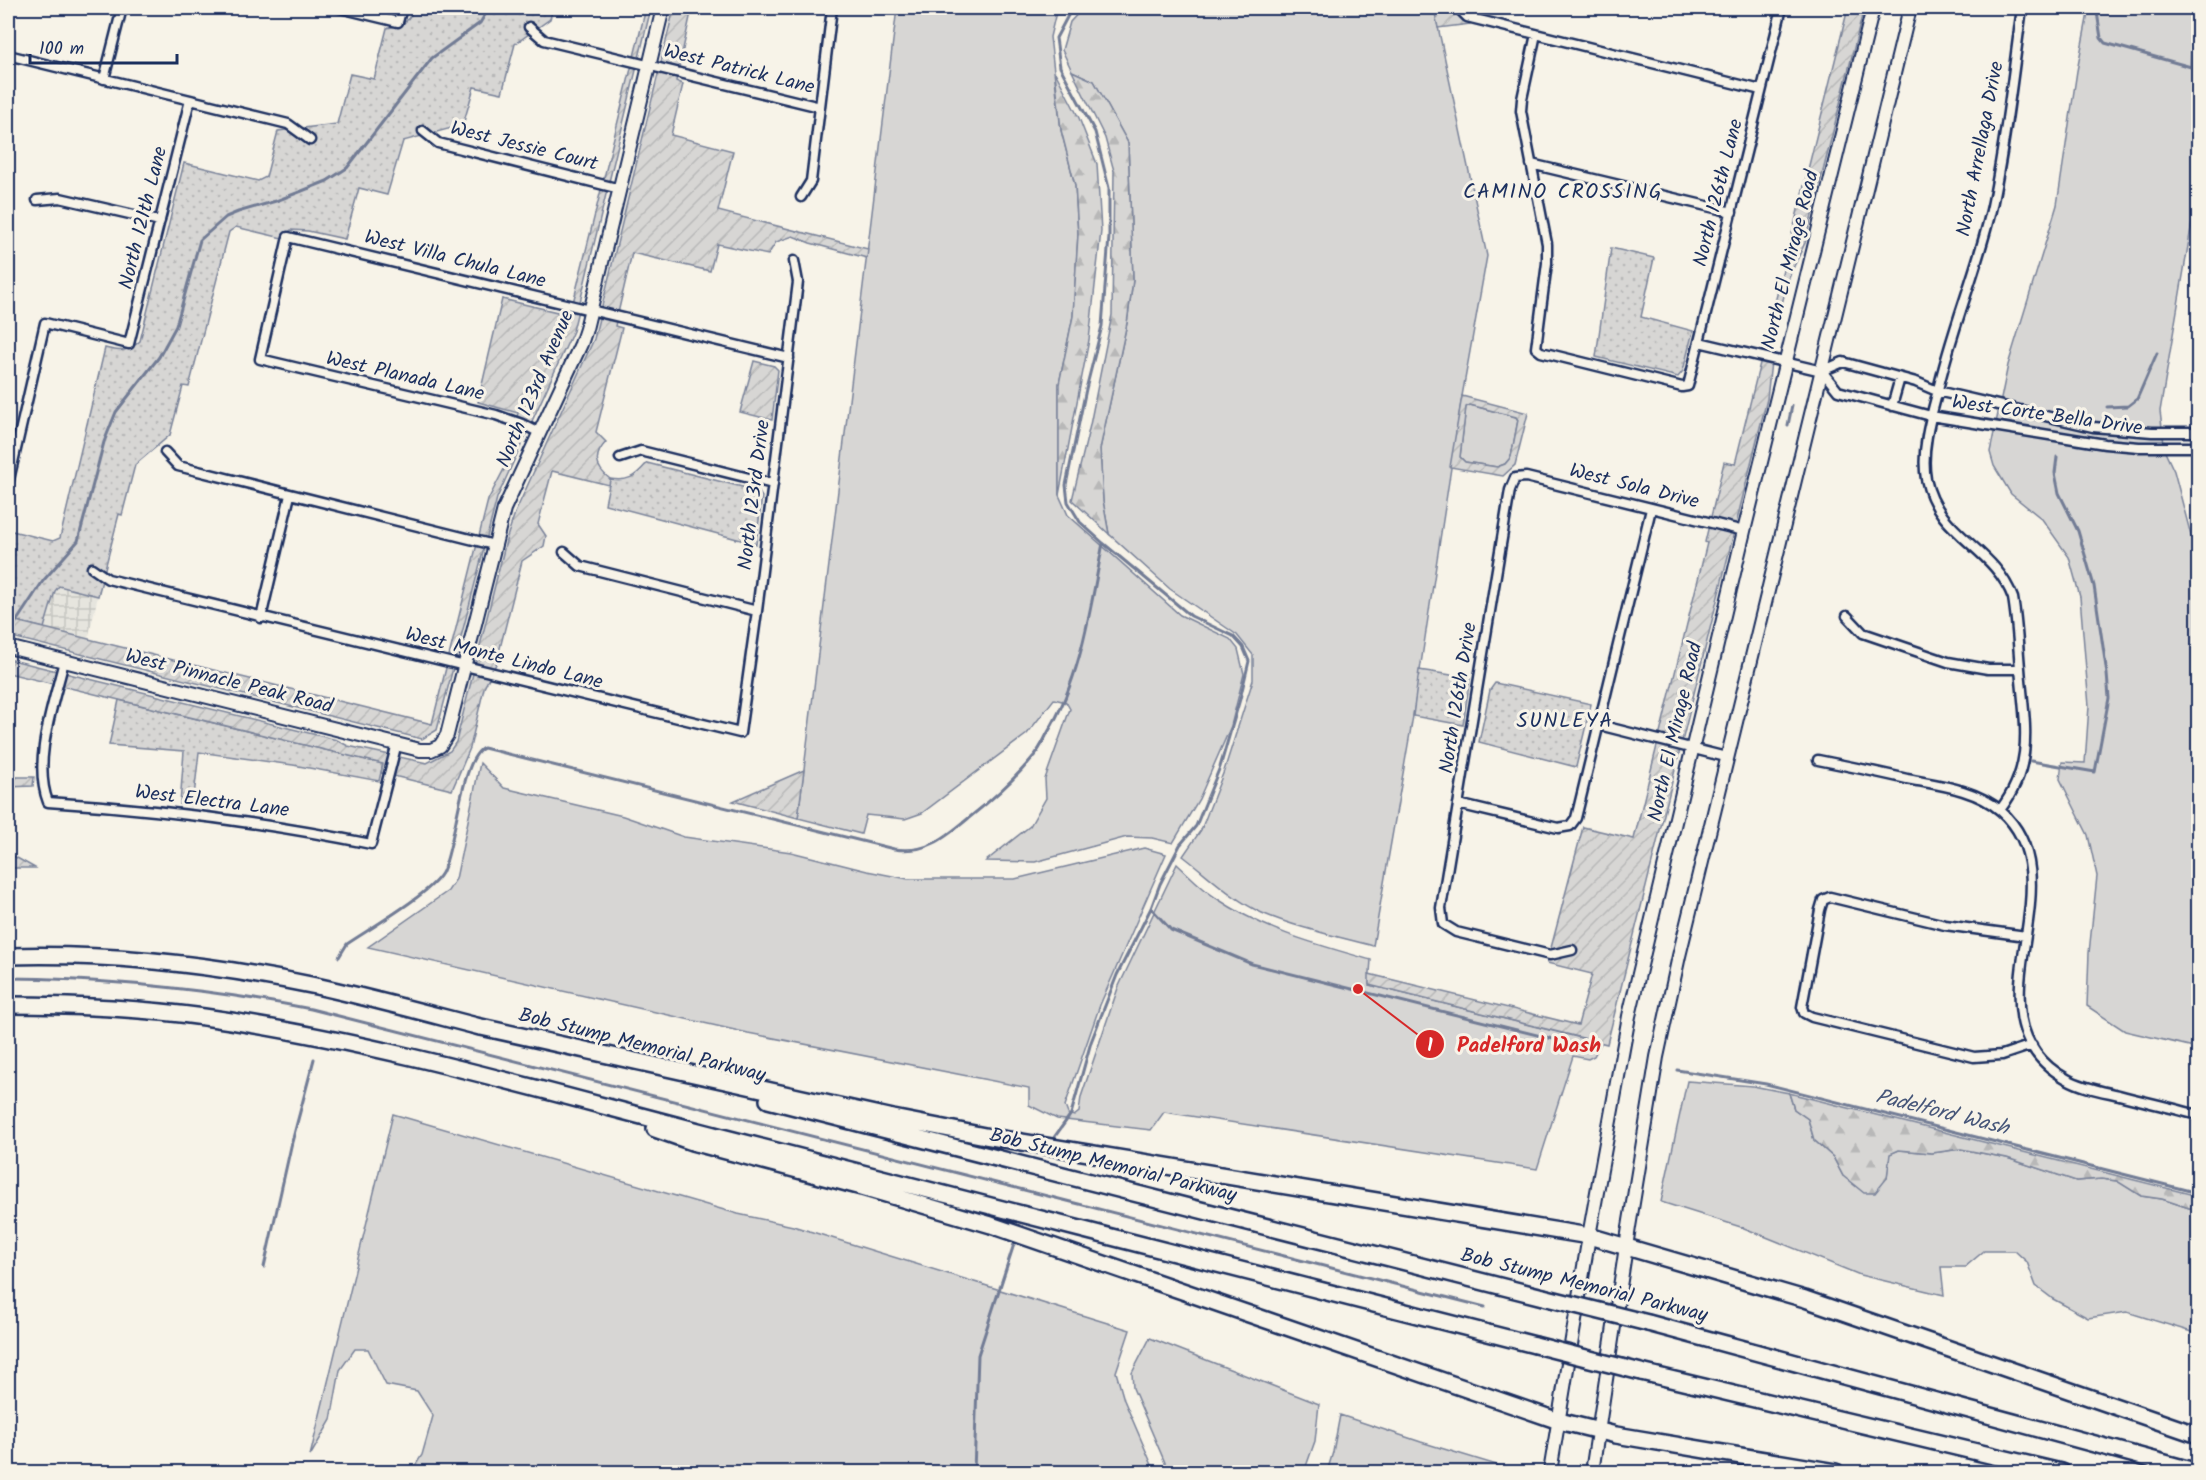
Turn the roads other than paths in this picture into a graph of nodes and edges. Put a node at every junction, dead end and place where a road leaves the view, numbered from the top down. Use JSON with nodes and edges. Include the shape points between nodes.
{"nodes":[{"id":1,"x":122,"y":8,"type":"edge"},
{"id":2,"x":340,"y":8,"type":"edge"},
{"id":3,"x":402,"y":8,"type":"edge"},
{"id":4,"x":663,"y":8,"type":"edge"},
{"id":5,"x":832,"y":8,"type":"edge"},
{"id":6,"x":1782,"y":8,"type":"edge"},
{"id":7,"x":1874,"y":8,"type":"edge"},
{"id":8,"x":1910,"y":8,"type":"edge"},
{"id":9,"x":2022,"y":8,"type":"edge"},
{"id":10,"x":1461,"y":10,"type":"edge"},
{"id":11,"x":529,"y":27,"type":"dead end"},
{"id":12,"x":1536,"y":34,"type":"junction"},
{"id":13,"x":8,"y":55,"type":"edge"},
{"id":14,"x":649,"y":65,"type":"junction"},
{"id":15,"x":104,"y":78,"type":"junction"},
{"id":16,"x":1761,"y":90,"type":"junction"},
{"id":17,"x":190,"y":100,"type":"junction"},
{"id":18,"x":820,"y":107,"type":"junction"},
{"id":19,"x":423,"y":131,"type":"dead end"},
{"id":20,"x":310,"y":140,"type":"dead end"},
{"id":21,"x":1531,"y":164,"type":"junction"},
{"id":22,"x":620,"y":189,"type":"junction"},
{"id":23,"x":801,"y":196,"type":"dead end"},
{"id":24,"x":37,"y":200,"type":"dead end"},
{"id":25,"x":1732,"y":212,"type":"junction"},
{"id":26,"x":160,"y":221,"type":"junction"},
{"id":27,"x":794,"y":261,"type":"dead end"},
{"id":28,"x":591,"y":310,"type":"junction"},
{"id":29,"x":1699,"y":342,"type":"junction"},
{"id":30,"x":789,"y":358,"type":"junction"},
{"id":31,"x":260,"y":359,"type":"joint"},
{"id":32,"x":1786,"y":362,"type":"junction"},
{"id":33,"x":1821,"y":371,"type":"junction"},
{"id":34,"x":1900,"y":378,"type":"junction"},
{"id":35,"x":1936,"y":395,"type":"junction"},
{"id":36,"x":1892,"y":406,"type":"junction"},
{"id":37,"x":1931,"y":416,"type":"junction"},
{"id":38,"x":2199,"y":432,"type":"edge"},
{"id":39,"x":540,"y":433,"type":"junction"},
{"id":40,"x":2199,"y":447,"type":"edge"},
{"id":41,"x":165,"y":452,"type":"dead end"},
{"id":42,"x":620,"y":458,"type":"dead end"},
{"id":43,"x":1515,"y":478,"type":"joint"},
{"id":44,"x":8,"y":484,"type":"edge"},
{"id":45,"x":773,"y":484,"type":"junction"},
{"id":46,"x":290,"y":495,"type":"junction"},
{"id":47,"x":1651,"y":509,"type":"junction"},
{"id":48,"x":1744,"y":531,"type":"junction"},
{"id":49,"x":494,"y":545,"type":"junction"},
{"id":50,"x":564,"y":552,"type":"dead end"},
{"id":51,"x":92,"y":568,"type":"dead end"},
{"id":52,"x":757,"y":611,"type":"junction"},
{"id":53,"x":1846,"y":616,"type":"dead end"},
{"id":54,"x":261,"y":618,"type":"junction"},
{"id":55,"x":8,"y":647,"type":"edge"},
{"id":56,"x":64,"y":661,"type":"junction"},
{"id":57,"x":465,"y":667,"type":"junction"},
{"id":58,"x":2020,"y":669,"type":"junction"},
{"id":59,"x":1599,"y":725,"type":"junction"},
{"id":60,"x":740,"y":733,"type":"joint"},
{"id":61,"x":397,"y":744,"type":"junction"},
{"id":62,"x":440,"y":747,"type":"joint"},
{"id":63,"x":1692,"y":748,"type":"junction"},
{"id":64,"x":1726,"y":757,"type":"junction"},
{"id":65,"x":1818,"y":760,"type":"dead end"},
{"id":66,"x":1458,"y":804,"type":"junction"},
{"id":67,"x":2000,"y":810,"type":"junction"},
{"id":68,"x":2026,"y":936,"type":"junction"},
{"id":69,"x":1572,"y":950,"type":"dead end"},
{"id":70,"x":8,"y":956,"type":"edge"},
{"id":71,"x":8,"y":1005,"type":"edge"},
{"id":72,"x":472,"y":1025,"type":"junction"},
{"id":73,"x":2032,"y":1045,"type":"junction"},
{"id":74,"x":460,"y":1069,"type":"junction"},
{"id":75,"x":2199,"y":1115,"type":"edge"},
{"id":76,"x":1588,"y":1236,"type":"junction"},
{"id":77,"x":1625,"y":1246,"type":"junction"},
{"id":78,"x":1559,"y":1421,"type":"junction"},
{"id":79,"x":1598,"y":1431,"type":"junction"},
{"id":80,"x":2199,"y":1435,"type":"edge"},
{"id":81,"x":2199,"y":1472,"type":"edge"},
{"id":82,"x":1550,"y":1473,"type":"edge"},
{"id":83,"x":1592,"y":1473,"type":"edge"},
{"id":84,"x":1836,"y":1473,"type":"edge"},
{"id":85,"x":2061,"y":1473,"type":"edge"}],
"edges":[{"from":1,"to":15,"type":"street"},
{"from":2,"to":3,"type":"street","via":[[398,22]]},
{"from":4,"to":14,"type":"main road","name":"North 123rd Avenue"},
{"from":5,"to":18,"type":"street"},
{"from":6,"to":16,"type":"street","name":"North 126th Lane"},
{"from":7,"to":32,"type":"main road","name":"North El Mirage Road"},
{"from":8,"to":33,"type":"main road"},
{"from":9,"to":35,"type":"street","name":"North Arrellaga Drive","via":[[1992,206]]},
{"from":10,"to":12,"type":"street","via":[[1467,17]]},
{"from":11,"to":14,"type":"street","name":"West Patrick Lane","via":[[544,40]]},
{"from":12,"to":16,"type":"street"},
{"from":12,"to":21,"type":"street","via":[[1521,106]]},
{"from":13,"to":15,"type":"street"},
{"from":14,"to":18,"type":"street","name":"West Patrick Lane"},
{"from":14,"to":22,"type":"main road","name":"North 123rd Avenue"},
{"from":15,"to":17,"type":"street"},
{"from":16,"to":25,"type":"street","name":"North 126th Lane"},
{"from":17,"to":20,"type":"street","via":[[288,124]]},
{"from":17,"to":26,"type":"street","name":"North 121th Lane"},
{"from":18,"to":23,"type":"street","via":[[811,181]]},
{"from":19,"to":22,"type":"street","name":"West Jessie Court","via":[[438,143]]},
{"from":21,"to":25,"type":"street"},
{"from":21,"to":29,"type":"street","name":"North 126th Lane","via":[[1547,255],[1536,348],[1688,386]]},
{"from":22,"to":28,"type":"main road","name":"North 123rd Avenue"},
{"from":24,"to":26,"type":"street","via":[[60,198]]},
{"from":25,"to":29,"type":"street","name":"North 126th Lane"},
{"from":26,"to":44,"type":"street","name":"North 121th Lane","via":[[129,344],[45,323]]},
{"from":27,"to":30,"type":"street","name":"North 123rd Drive","via":[[798,282]]},
{"from":28,"to":30,"type":"street","name":"West Villa Chula Lane"},
{"from":28,"to":31,"type":"street","name":"West Villa Chula Lane","via":[[288,237]]},
{"from":28,"to":39,"type":"main road","name":"North 123rd Avenue","via":[[581,344]]},
{"from":29,"to":32,"type":"street","name":"West Corte Bella Drive"},
{"from":30,"to":45,"type":"street","name":"North 123rd Drive"},
{"from":31,"to":39,"type":"street","name":"West Planada Lane","via":[[496,415]]},
{"from":32,"to":33,"type":"street","name":"West Corte Bella Drive"},
{"from":32,"to":48,"type":"main road","name":"North El Mirage Road"},
{"from":33,"to":34,"type":"street","name":"West Corte Bella Drive","via":[[1843,362]]},
{"from":33,"to":36,"type":"street","name":"West Corte Bella Drive","via":[[1838,392]]},
{"from":33,"to":64,"type":"main road"},
{"from":34,"to":35,"type":"street","name":"West Corte Bella Drive"},
{"from":34,"to":36,"type":"street"},
{"from":35,"to":37,"type":"street","name":"North Arrellaga Drive"},
{"from":35,"to":38,"type":"street","name":"West Corte Bella Drive","via":[[2093,427]]},
{"from":36,"to":37,"type":"street","name":"West Corte Bella Drive"},
{"from":37,"to":40,"type":"street","name":"West Corte Bella Drive","via":[[2105,444]]},
{"from":37,"to":58,"type":"street","name":"North Arrellaga Drive","via":[[1925,469],[1932,497],[1946,521],[1990,561],[2010,590]]},
{"from":39,"to":49,"type":"main road","name":"North 123rd Avenue","via":[[504,509]]},
{"from":41,"to":46,"type":"street","via":[[177,466]]},
{"from":42,"to":45,"type":"street","via":[[641,451]]},
{"from":43,"to":47,"type":"street","name":"West Sola Drive","via":[[1526,477]]},
{"from":43,"to":66,"type":"street","name":"North 126th Drive","via":[[1508,499]]},
{"from":45,"to":52,"type":"street","name":"North 123rd Drive"},
{"from":46,"to":49,"type":"street"},
{"from":46,"to":54,"type":"street"},
{"from":47,"to":48,"type":"street","name":"West Sola Drive"},
{"from":47,"to":59,"type":"street"},
{"from":48,"to":63,"type":"main road","name":"North El Mirage Road"},
{"from":49,"to":57,"type":"main road","name":"North 123rd Avenue"},
{"from":50,"to":52,"type":"street","via":[[580,566]]},
{"from":51,"to":54,"type":"street","name":"West Monte Lindo Lane","via":[[108,579]]},
{"from":52,"to":60,"type":"street","name":"North 123rd Drive"},
{"from":53,"to":58,"type":"street","via":[[1863,633],[1948,662],[1988,669]]},
{"from":54,"to":57,"type":"street","name":"West Monte Lindo Lane"},
{"from":55,"to":56,"type":"main road","name":"West Pinnacle Peak Road"},
{"from":56,"to":61,"type":"main road","name":"West Pinnacle Peak Road"},
{"from":56,"to":61,"type":"street","name":"West Electra Lane","via":[[43,754],[42,788],[48,802],[200,814],[371,844]]},
{"from":57,"to":60,"type":"street","name":"West Monte Lindo Lane"},
{"from":57,"to":62,"type":"main road","name":"North 123rd Avenue","via":[[447,735]]},
{"from":58,"to":67,"type":"street","name":"North Arrellaga Drive","via":[[2025,752],[2015,788]]},
{"from":59,"to":63,"type":"street"},
{"from":59,"to":66,"type":"street","via":[[1576,818],[1570,826],[1558,828]]},
{"from":61,"to":62,"type":"main road","name":"West Pinnacle Peak Road","via":[[420,750]]},
{"from":63,"to":64,"type":"street"},
{"from":63,"to":76,"type":"main road","name":"North El Mirage Road","via":[[1626,1030]]},
{"from":64,"to":77,"type":"main road","via":[[1658,1057]]},
{"from":65,"to":67,"type":"street","via":[[1958,790]]},
{"from":66,"to":69,"type":"street","name":"North 126th Drive","via":[[1441,908],[1443,924],[1456,932],[1550,955]]},
{"from":67,"to":68,"type":"street","via":[[2023,842],[2030,867],[2032,891]]},
{"from":68,"to":73,"type":"street","via":[[2019,998]]},
{"from":68,"to":73,"type":"street","via":[[1945,925],[1830,897],[1823,900],[1802,1007],[1812,1017],[1974,1057],[2002,1055]]},
{"from":70,"to":72,"type":"highway","name":"Bob Stump Memorial Parkway","via":[[84,957],[241,973],[347,993]]},
{"from":71,"to":74,"type":"highway","via":[[91,1006],[230,1021]]},
{"from":72,"to":76,"type":"highway","via":[[1032,1145]]},
{"from":72,"to":81,"type":"highway","name":"Bob Stump Memorial Parkway","bridge":true,"via":[[1648,1323]]},
{"from":73,"to":75,"type":"street","via":[[2050,1067],[2079,1084]]},
{"from":74,"to":78,"type":"highway","via":[[692,1142],[862,1186],[991,1225]]},
{"from":74,"to":85,"type":"highway","bridge":true,"via":[[1641,1372]]},
{"from":76,"to":77,"type":"highway"},
{"from":76,"to":78,"type":"main road","name":"North El Mirage Road"},
{"from":77,"to":79,"type":"main road"},
{"from":77,"to":80,"type":"highway","via":[[1816,1303]]},
{"from":78,"to":79,"type":"highway"},
{"from":78,"to":82,"type":"main road","name":"North El Mirage Road"},
{"from":79,"to":83,"type":"main road"},
{"from":79,"to":84,"type":"highway"}]}
